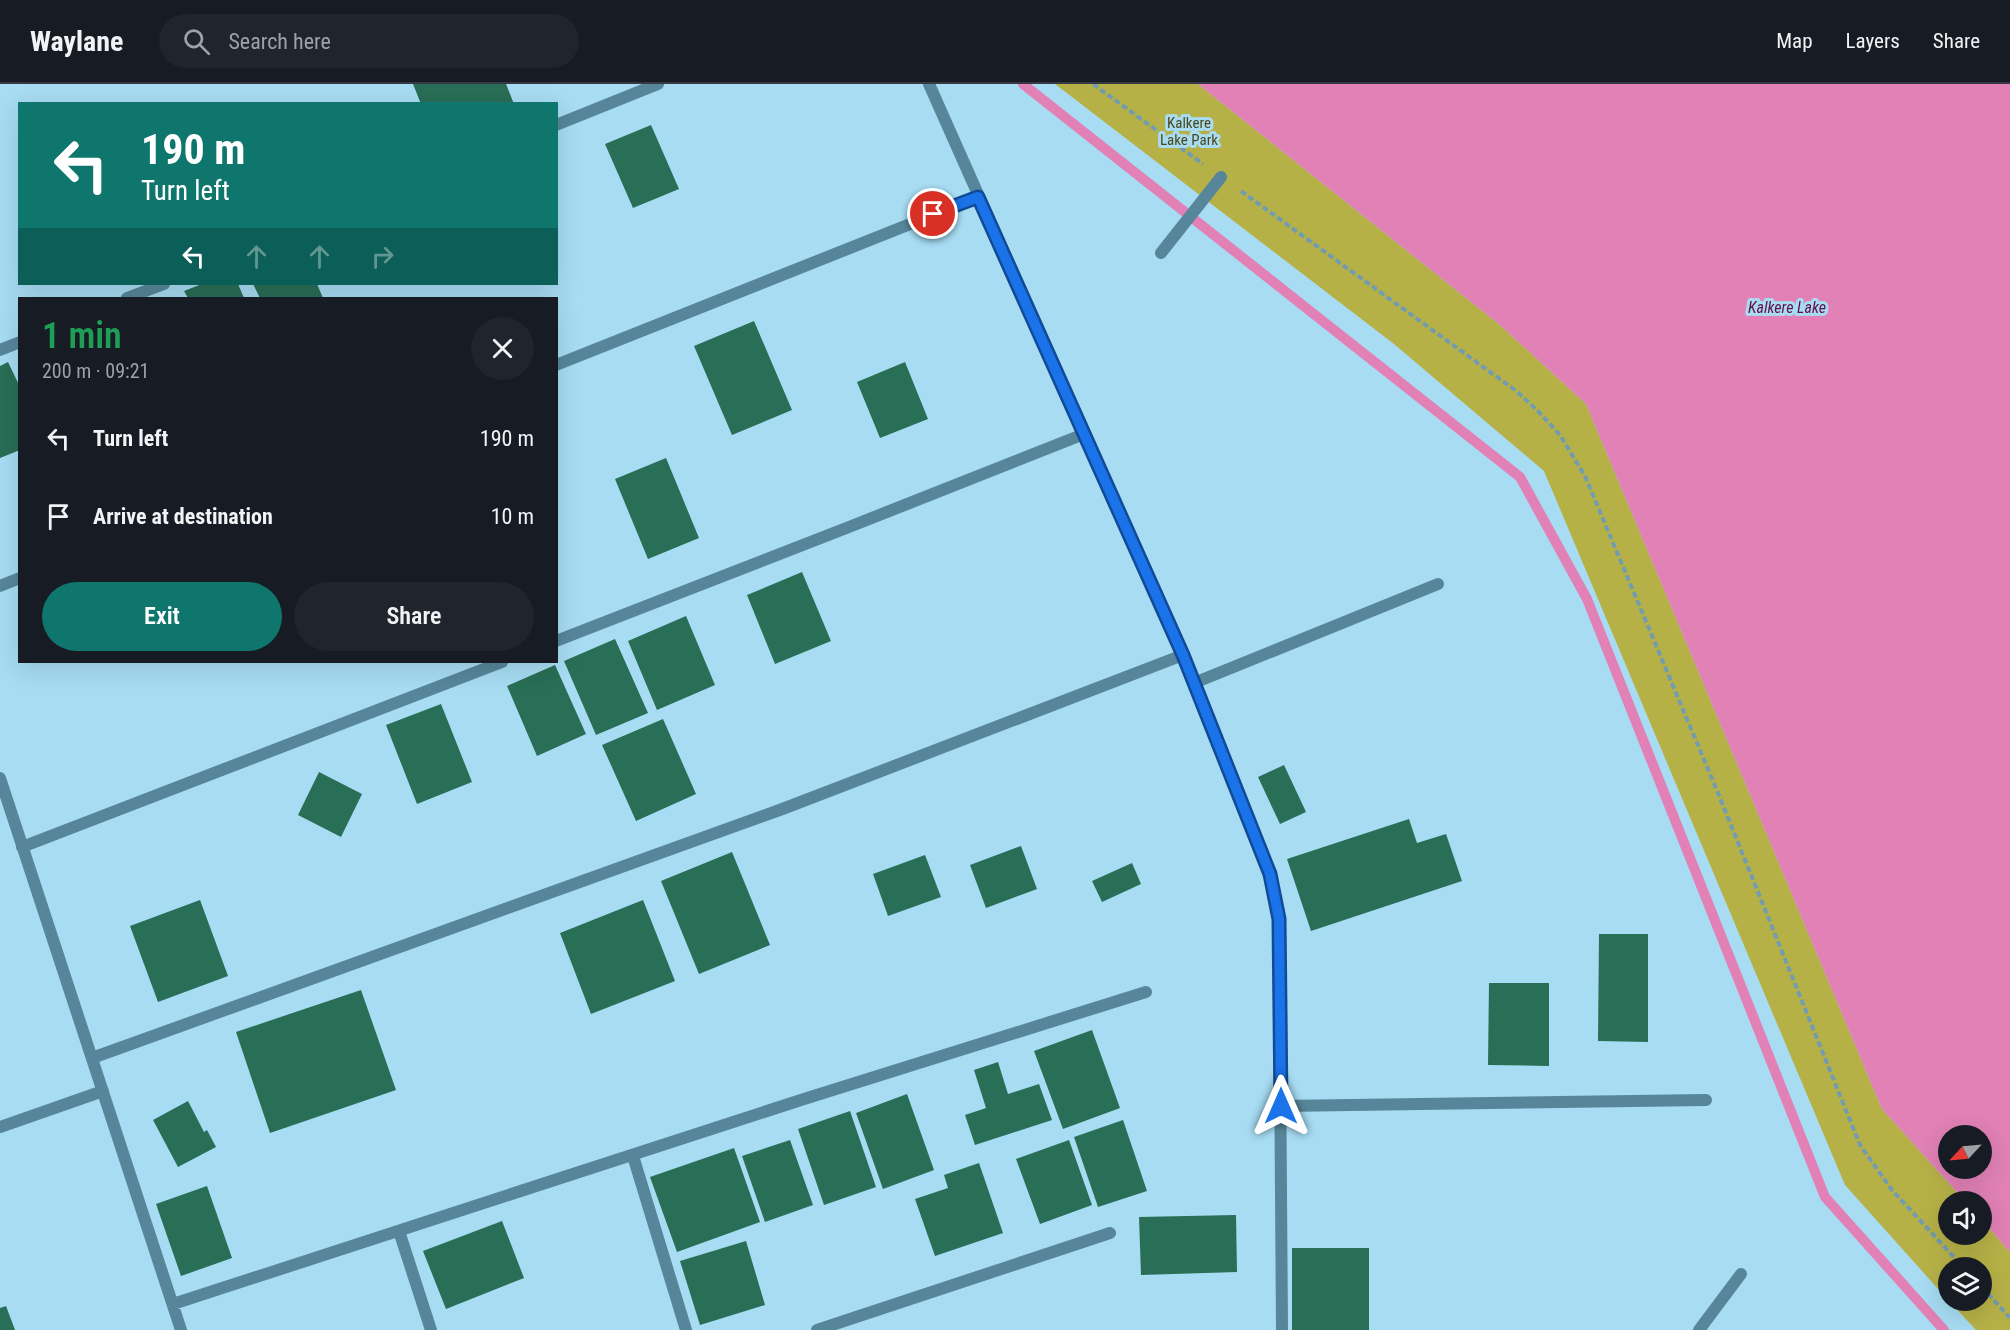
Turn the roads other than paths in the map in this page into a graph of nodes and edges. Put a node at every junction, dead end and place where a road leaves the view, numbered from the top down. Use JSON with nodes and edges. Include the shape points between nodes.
{"nodes":[{"id":1,"x":658,"y":84,"type":"edge"},
{"id":2,"x":929,"y":84,"type":"edge"},
{"id":3,"x":558,"y":124,"type":"edge"},
{"id":4,"x":1221,"y":177,"type":"road end"},
{"id":5,"x":978,"y":197,"type":"junction"},
{"id":6,"x":1161,"y":253,"type":"dead end"},
{"id":7,"x":161,"y":285,"type":"edge"},
{"id":8,"x":130,"y":297,"type":"edge"},
{"id":9,"x":18,"y":343,"type":"edge"},
{"id":10,"x":0,"y":350,"type":"edge"},
{"id":11,"x":558,"y":363,"type":"edge"},
{"id":12,"x":1084,"y":434,"type":"junction"},
{"id":13,"x":18,"y":580,"type":"edge"},
{"id":14,"x":1438,"y":584,"type":"dead end"},
{"id":15,"x":0,"y":586,"type":"edge"},
{"id":16,"x":558,"y":639,"type":"edge"},
{"id":17,"x":1183,"y":655,"type":"junction"},
{"id":18,"x":499,"y":663,"type":"edge"},
{"id":19,"x":1194,"y":683,"type":"junction"},
{"id":20,"x":0,"y":778,"type":"edge"},
{"id":21,"x":22,"y":847,"type":"junction"},
{"id":22,"x":1146,"y":992,"type":"dead end"},
{"id":23,"x":92,"y":1058,"type":"junction"},
{"id":24,"x":103,"y":1091,"type":"junction"},
{"id":25,"x":1706,"y":1100,"type":"dead end"},
{"id":26,"x":1281,"y":1106,"type":"junction"},
{"id":27,"x":0,"y":1127,"type":"edge"},
{"id":28,"x":633,"y":1156,"type":"junction"},
{"id":29,"x":399,"y":1231,"type":"junction"},
{"id":30,"x":1110,"y":1233,"type":"dead end"},
{"id":31,"x":1741,"y":1274,"type":"dead end"},
{"id":32,"x":173,"y":1304,"type":"junction"},
{"id":33,"x":181,"y":1330,"type":"edge"},
{"id":34,"x":431,"y":1330,"type":"edge"},
{"id":35,"x":686,"y":1330,"type":"edge"},
{"id":36,"x":817,"y":1330,"type":"edge"},
{"id":37,"x":1282,"y":1330,"type":"edge"},
{"id":38,"x":1699,"y":1330,"type":"edge"}],
"edges":[{"from":1,"to":3,"type":"street"},
{"from":2,"to":5,"type":"street"},
{"from":4,"to":6,"type":"street"},
{"from":5,"to":11,"type":"street"},
{"from":5,"to":12,"type":"street"},
{"from":7,"to":8,"type":"street"},
{"from":9,"to":10,"type":"street"},
{"from":12,"to":16,"type":"street"},
{"from":12,"to":17,"type":"street"},
{"from":13,"to":15,"type":"street"},
{"from":14,"to":19,"type":"street"},
{"from":17,"to":19,"type":"street"},
{"from":17,"to":23,"type":"street","via":[[785,808]]},
{"from":18,"to":21,"type":"street"},
{"from":19,"to":26,"type":"street","via":[[1270,874],[1279,919]]},
{"from":20,"to":21,"type":"street"},
{"from":21,"to":23,"type":"street"},
{"from":22,"to":28,"type":"street"},
{"from":23,"to":24,"type":"street"},
{"from":24,"to":27,"type":"street"},
{"from":24,"to":32,"type":"street"},
{"from":25,"to":26,"type":"street"},
{"from":26,"to":37,"type":"street"},
{"from":28,"to":29,"type":"street"},
{"from":28,"to":35,"type":"street"},
{"from":29,"to":32,"type":"street"},
{"from":29,"to":34,"type":"street"},
{"from":30,"to":36,"type":"street"},
{"from":31,"to":38,"type":"street"},
{"from":32,"to":33,"type":"street"}]}
